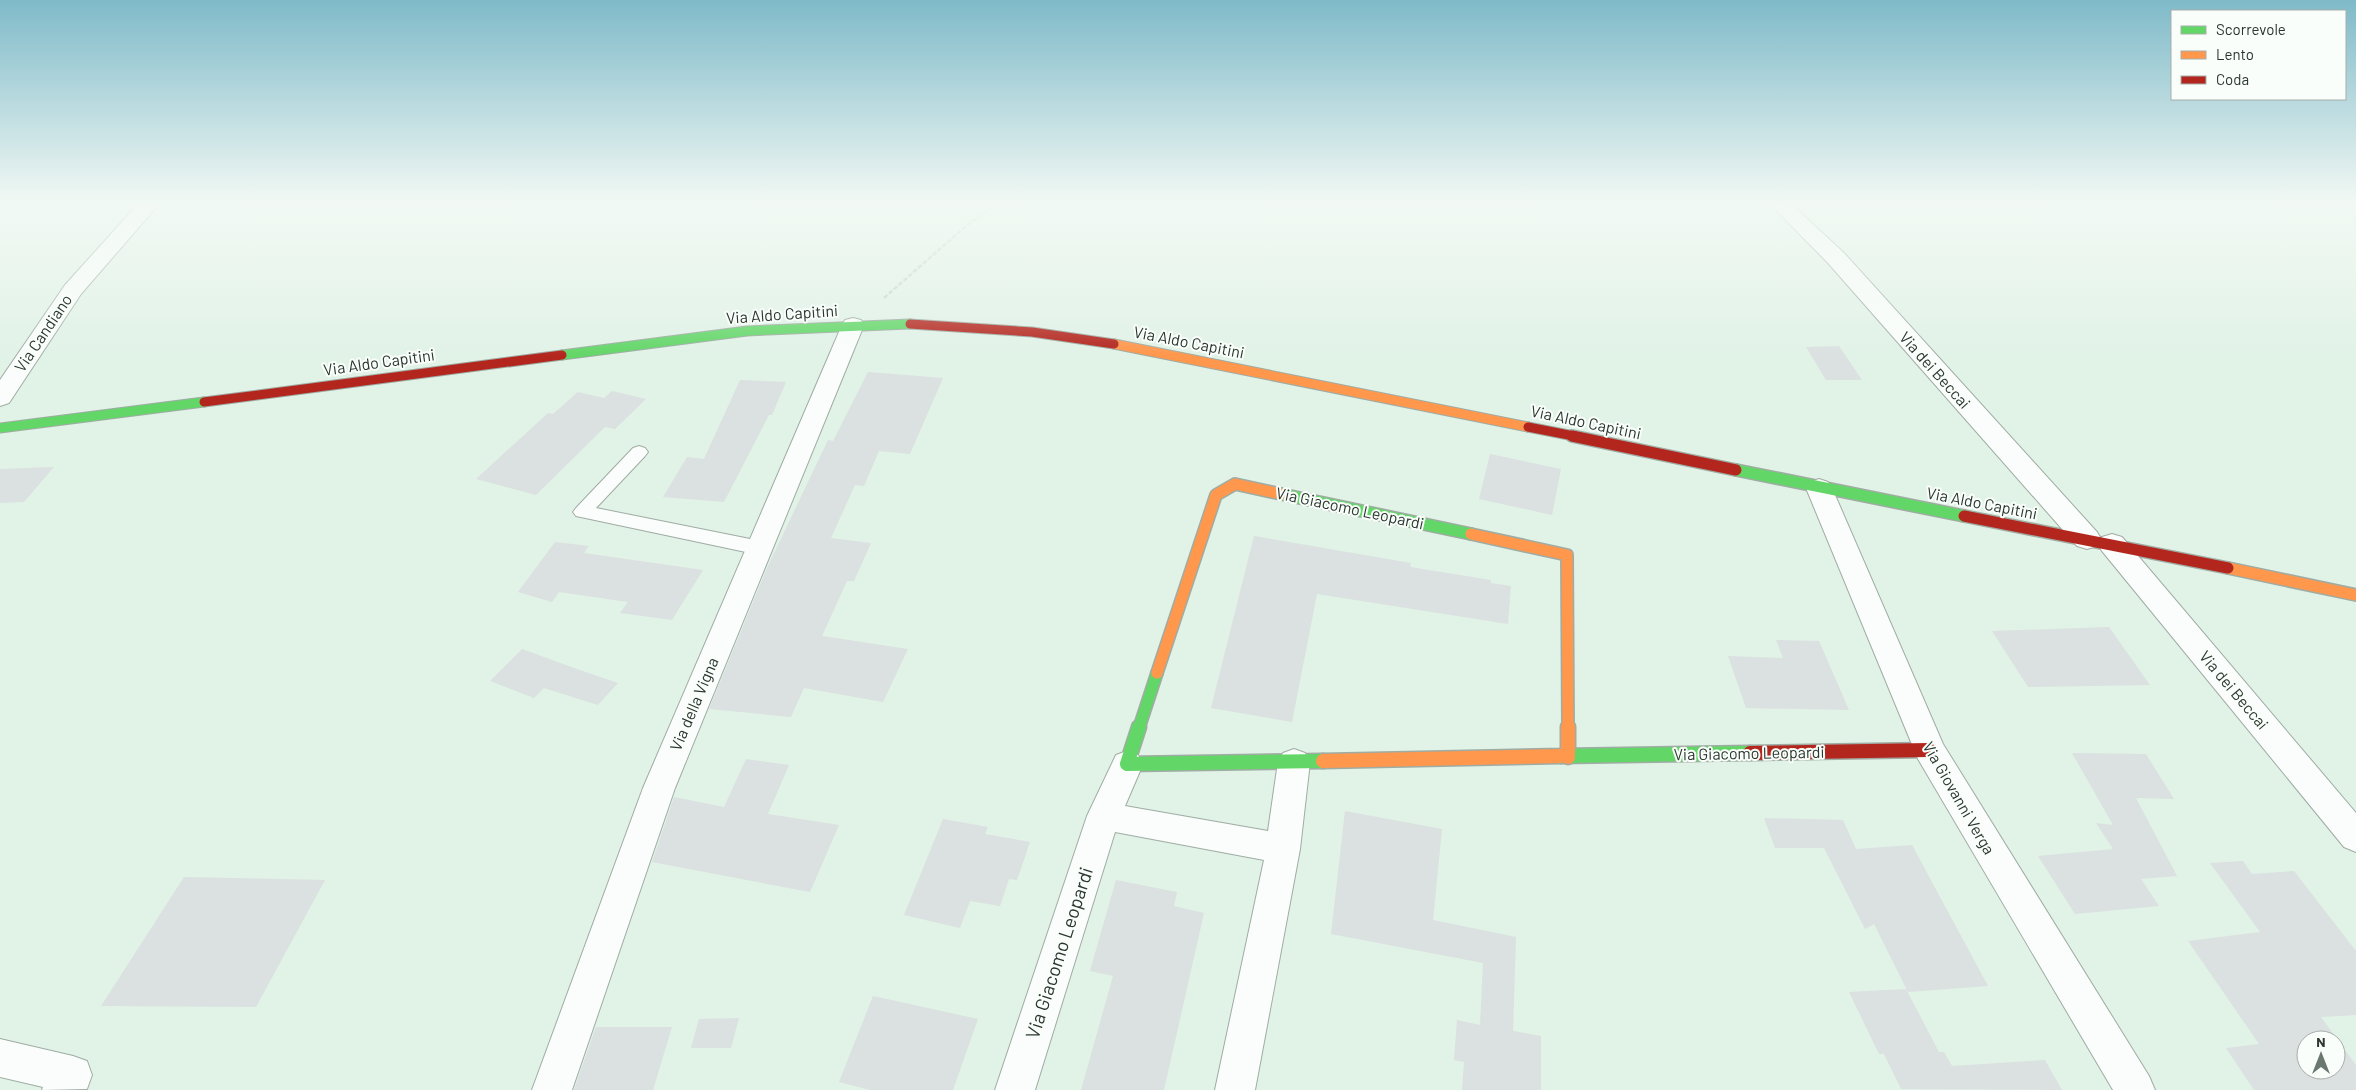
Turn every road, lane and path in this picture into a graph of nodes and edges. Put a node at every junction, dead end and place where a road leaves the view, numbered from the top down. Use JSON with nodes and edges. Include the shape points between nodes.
{"nodes":[{"id":1,"x":103,"y":255,"type":"edge"},
{"id":2,"x":933,"y":255,"type":"edge"},
{"id":3,"x":1833,"y":255,"type":"edge"},
{"id":4,"x":853,"y":325,"type":"junction"},
{"id":5,"x":0,"y":398,"type":"edge"},
{"id":6,"x":0,"y":428,"type":"edge"},
{"id":7,"x":639,"y":452,"type":"dead end"},
{"id":8,"x":1819,"y":488,"type":"junction"},
{"id":9,"x":2099,"y":541,"type":"junction"},
{"id":10,"x":760,"y":548,"type":"junction"},
{"id":11,"x":2356,"y":595,"type":"edge"},
{"id":12,"x":1929,"y":750,"type":"junction"},
{"id":13,"x":1568,"y":757,"type":"junction"},
{"id":14,"x":1294,"y":762,"type":"junction"},
{"id":15,"x":1127,"y":764,"type":"junction"},
{"id":16,"x":1104,"y":816,"type":"junction"},
{"id":17,"x":2356,"y":837,"type":"edge"},
{"id":18,"x":1283,"y":849,"type":"junction"},
{"id":19,"x":0,"y":1058,"type":"edge"},
{"id":20,"x":62,"y":1090,"type":"edge"},
{"id":21,"x":552,"y":1090,"type":"edge"},
{"id":22,"x":1015,"y":1090,"type":"edge"},
{"id":23,"x":1235,"y":1090,"type":"edge"},
{"id":24,"x":2135,"y":1090,"type":"edge"}],
"edges":[{"from":1,"to":5,"type":"street","name":"Via Candiano","via":[[72,290]]},
{"from":2,"to":4,"type":"path"},
{"from":3,"to":9,"type":"street","name":"Via dei Beccai"},
{"from":4,"to":6,"type":"main road","name":"Via Aldo Capitini","via":[[747,331]]},
{"from":4,"to":8,"type":"main road","name":"Via Aldo Capitini","via":[[922,324],[1023,331],[1141,348]]},
{"from":4,"to":10,"type":"street","name":"Via della Vigna"},
{"from":7,"to":10,"type":"lane","via":[[582,512]]},
{"from":8,"to":9,"type":"main road","name":"Via Aldo Capitini"},
{"from":8,"to":12,"type":"street","name":"Via Giovanni Verga"},
{"from":9,"to":11,"type":"main road","name":"Via Aldo Capitini"},
{"from":9,"to":17,"type":"street","name":"Via dei Beccai"},
{"from":10,"to":21,"type":"street","name":"Via della Vigna","via":[[659,788]]},
{"from":12,"to":13,"type":"main road","name":"Via Giacomo Leopardi"},
{"from":12,"to":24,"type":"street","name":"Via Giovanni Verga"},
{"from":13,"to":14,"type":"main road","name":"Via Giacomo Leopardi"},
{"from":13,"to":15,"type":"main road","name":"Via Giacomo Leopardi","via":[[1567,555],[1235,484],[1216,495]]},
{"from":14,"to":15,"type":"main road","name":"Via Giacomo Leopardi"},
{"from":14,"to":18,"type":"street"},
{"from":15,"to":16,"type":"street","name":"Via Giacomo Leopardi"},
{"from":16,"to":18,"type":"street"},
{"from":16,"to":22,"type":"street","name":"Via Giacomo Leopardi"},
{"from":18,"to":23,"type":"street"},
{"from":19,"to":20,"type":"street","via":[[73,1075]]}]}
